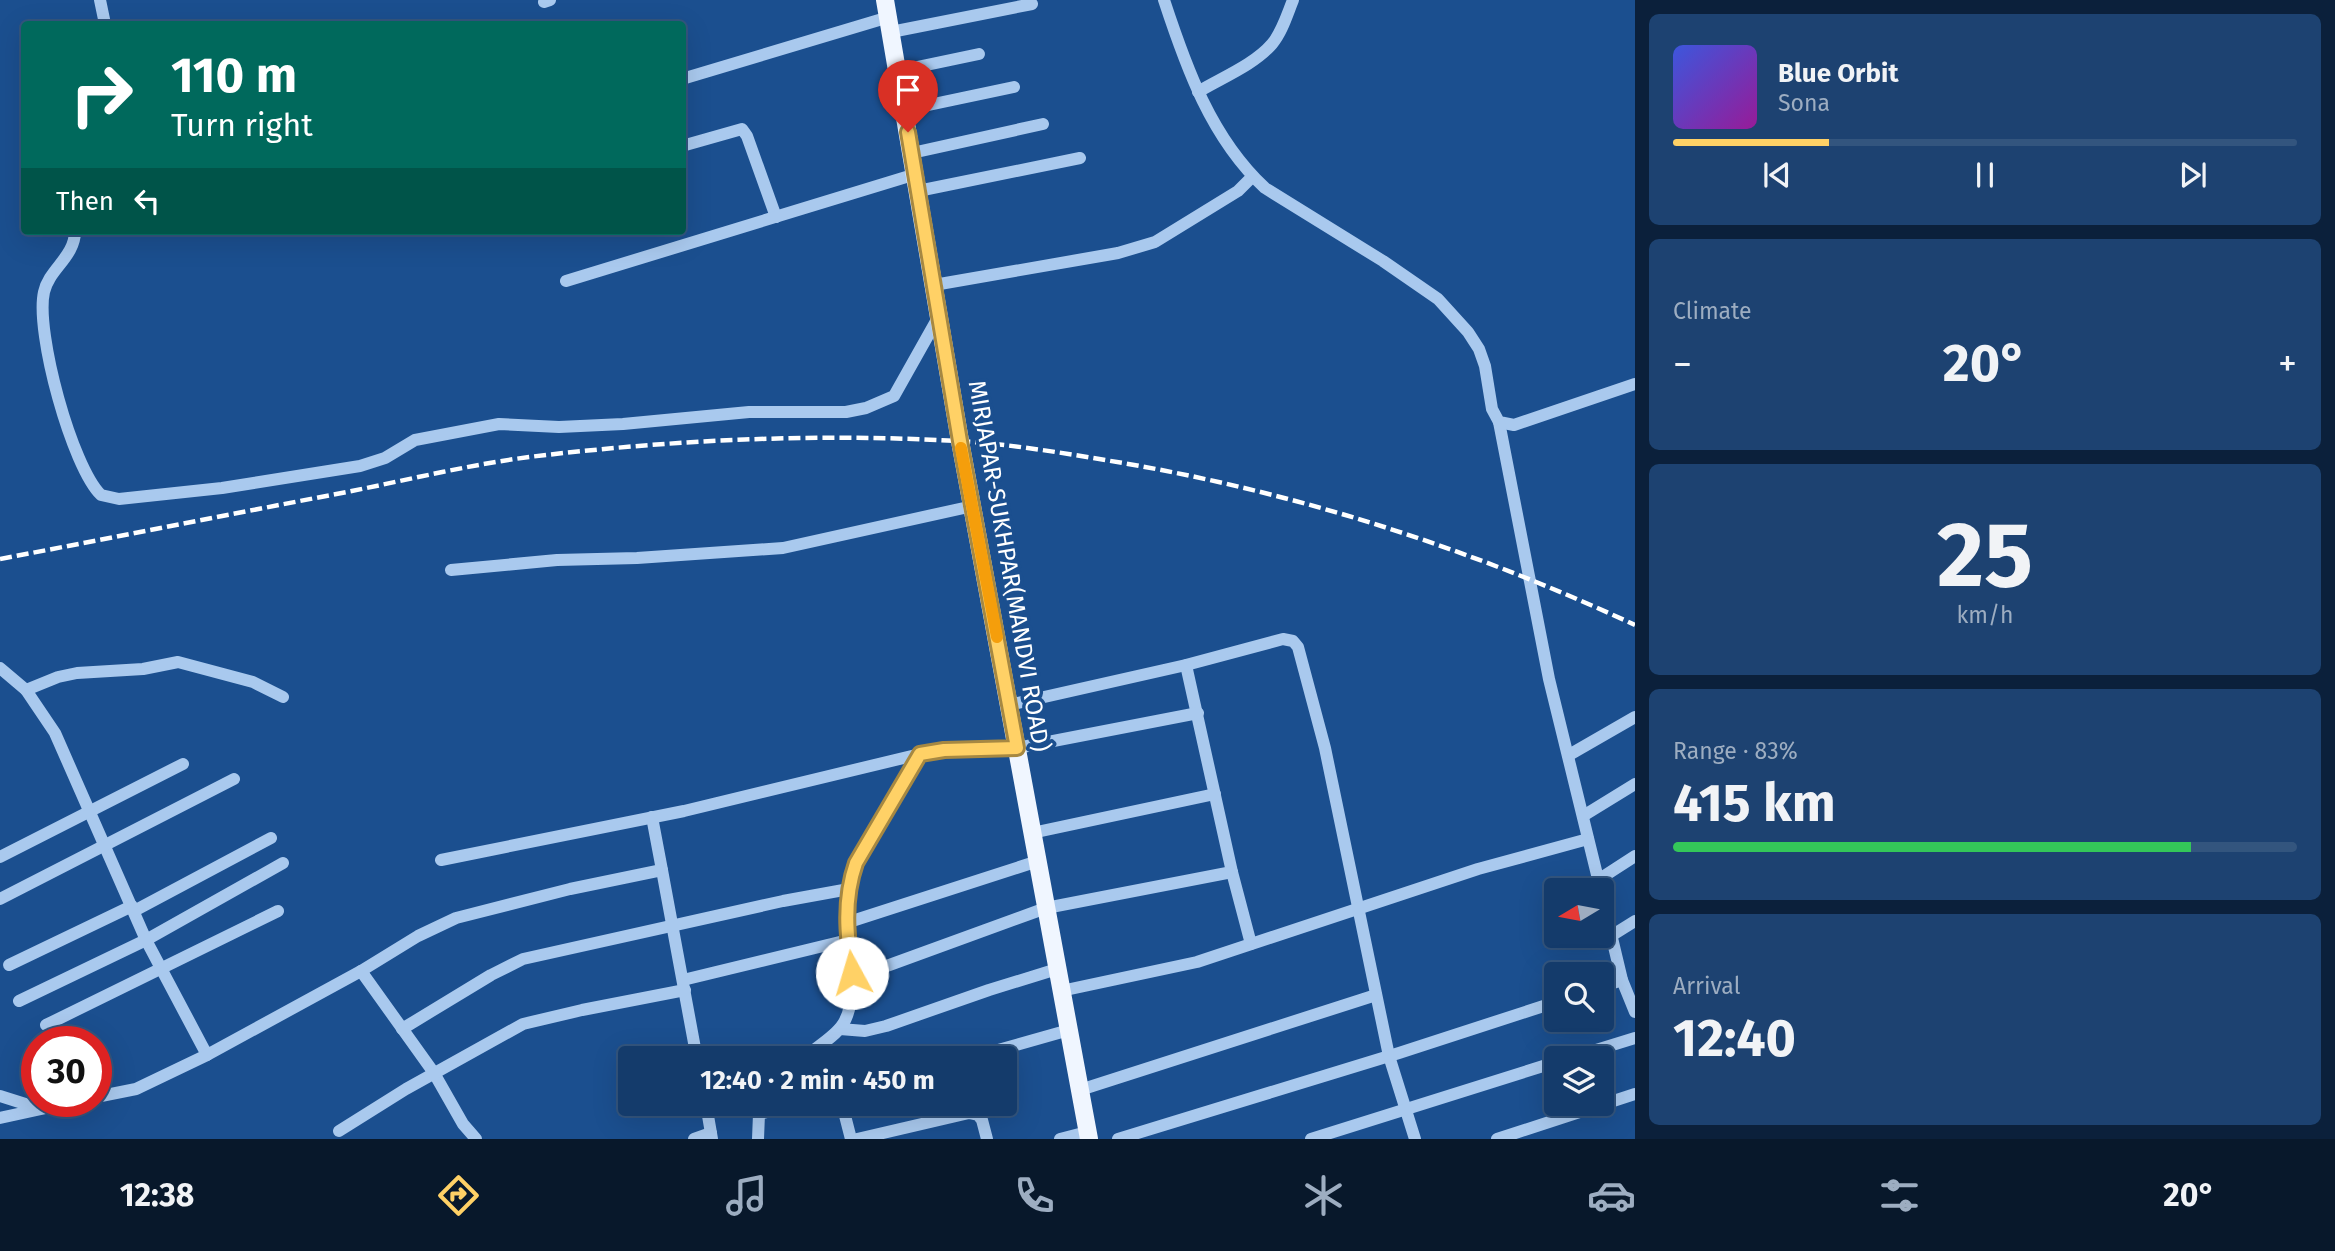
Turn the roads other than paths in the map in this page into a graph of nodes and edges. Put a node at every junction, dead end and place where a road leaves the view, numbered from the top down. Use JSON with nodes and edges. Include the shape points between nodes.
{"nodes":[{"id":1,"x":100,"y":0,"type":"edge"},
{"id":2,"x":1164,"y":0,"type":"edge"},
{"id":3,"x":1293,"y":0,"type":"edge"},
{"id":4,"x":1032,"y":4,"type":"dead end"},
{"id":5,"x":888,"y":16,"type":"edge"},
{"id":6,"x":104,"y":21,"type":"edge"},
{"id":7,"x":979,"y":54,"type":"dead end"},
{"id":8,"x":898,"y":71,"type":"junction"},
{"id":9,"x":686,"y":78,"type":"edge"},
{"id":10,"x":1014,"y":87,"type":"dead end"},
{"id":11,"x":1198,"y":92,"type":"junction"},
{"id":12,"x":905,"y":110,"type":"junction"},
{"id":13,"x":1043,"y":124,"type":"dead end"},
{"id":14,"x":686,"y":145,"type":"edge"},
{"id":15,"x":912,"y":153,"type":"junction"},
{"id":16,"x":1080,"y":158,"type":"dead end"},
{"id":17,"x":1252,"y":177,"type":"junction"},
{"id":18,"x":917,"y":182,"type":"junction"},
{"id":19,"x":776,"y":217,"type":"junction"},
{"id":20,"x":74,"y":235,"type":"edge"},
{"id":21,"x":566,"y":281,"type":"dead end"},
{"id":22,"x":934,"y":285,"type":"junction"},
{"id":23,"x":940,"y":316,"type":"junction"},
{"id":24,"x":1635,"y":384,"type":"edge"},
{"id":25,"x":1499,"y":422,"type":"junction"},
{"id":26,"x":973,"y":506,"type":"junction"},
{"id":27,"x":451,"y":570,"type":"dead end"},
{"id":28,"x":1186,"y":665,"type":"junction"},
{"id":29,"x":0,"y":668,"type":"edge"},
{"id":30,"x":26,"y":690,"type":"junction"},
{"id":31,"x":283,"y":697,"type":"dead end"},
{"id":32,"x":1009,"y":705,"type":"junction"},
{"id":33,"x":1198,"y":713,"type":"junction"},
{"id":34,"x":1635,"y":717,"type":"edge"},
{"id":35,"x":1017,"y":748,"type":"junction"},
{"id":36,"x":920,"y":754,"type":"junction"},
{"id":37,"x":1569,"y":755,"type":"junction"},
{"id":38,"x":183,"y":764,"type":"dead end"},
{"id":39,"x":234,"y":779,"type":"dead end"},
{"id":40,"x":1635,"y":783,"type":"edge"},
{"id":41,"x":1215,"y":794,"type":"junction"},
{"id":42,"x":89,"y":813,"type":"junction"},
{"id":43,"x":1583,"y":816,"type":"junction"},
{"id":44,"x":652,"y":817,"type":"junction"},
{"id":45,"x":1032,"y":833,"type":"junction"},
{"id":46,"x":271,"y":838,"type":"dead end"},
{"id":47,"x":1588,"y":839,"type":"junction"},
{"id":48,"x":104,"y":846,"type":"junction"},
{"id":49,"x":1635,"y":856,"type":"edge"},
{"id":50,"x":0,"y":858,"type":"edge"},
{"id":51,"x":441,"y":860,"type":"dead end"},
{"id":52,"x":1038,"y":861,"type":"junction"},
{"id":53,"x":283,"y":863,"type":"dead end"},
{"id":54,"x":662,"y":870,"type":"junction"},
{"id":55,"x":1233,"y":872,"type":"junction"},
{"id":56,"x":1598,"y":878,"type":"edge"},
{"id":57,"x":1611,"y":878,"type":"edge"},
{"id":58,"x":849,"y":889,"type":"junction"},
{"id":59,"x":0,"y":899,"type":"edge"},
{"id":60,"x":133,"y":908,"type":"junction"},
{"id":61,"x":1046,"y":908,"type":"junction"},
{"id":62,"x":1359,"y":909,"type":"junction"},
{"id":63,"x":278,"y":911,"type":"dead end"},
{"id":64,"x":1635,"y":921,"type":"edge"},
{"id":65,"x":846,"y":923,"type":"junction"},
{"id":66,"x":673,"y":926,"type":"junction"},
{"id":67,"x":1614,"y":934,"type":"edge"},
{"id":68,"x":146,"y":940,"type":"junction"},
{"id":69,"x":848,"y":940,"type":"junction"},
{"id":70,"x":1251,"y":944,"type":"junction"},
{"id":71,"x":1614,"y":945,"type":"edge"},
{"id":72,"x":9,"y":965,"type":"dead end"},
{"id":73,"x":1057,"y":968,"type":"junction"},
{"id":74,"x":162,"y":970,"type":"junction"},
{"id":75,"x":360,"y":971,"type":"junction"},
{"id":76,"x":851,"y":979,"type":"junction"},
{"id":77,"x":684,"y":985,"type":"junction"},
{"id":78,"x":1628,"y":985,"type":"edge"},
{"id":79,"x":1062,"y":991,"type":"junction"},
{"id":80,"x":1376,"y":995,"type":"junction"},
{"id":81,"x":19,"y":1001,"type":"dead end"},
{"id":82,"x":1544,"y":1006,"type":"edge"},
{"id":83,"x":1635,"y":1012,"type":"edge"},
{"id":84,"x":46,"y":1025,"type":"dead end"},
{"id":85,"x":402,"y":1029,"type":"junction"},
{"id":86,"x":840,"y":1029,"type":"junction"},
{"id":87,"x":1069,"y":1030,"type":"junction"},
{"id":88,"x":1635,"y":1038,"type":"edge"},
{"id":89,"x":695,"y":1046,"type":"edge"},
{"id":90,"x":818,"y":1046,"type":"edge"},
{"id":91,"x":1012,"y":1046,"type":"edge"},
{"id":92,"x":1609,"y":1046,"type":"edge"},
{"id":93,"x":206,"y":1055,"type":"junction"},
{"id":94,"x":1389,"y":1056,"type":"junction"},
{"id":95,"x":1544,"y":1066,"type":"edge"},
{"id":96,"x":434,"y":1073,"type":"junction"},
{"id":97,"x":1080,"y":1090,"type":"junction"},
{"id":98,"x":112,"y":1094,"type":"edge"},
{"id":99,"x":1635,"y":1094,"type":"edge"},
{"id":100,"x":0,"y":1096,"type":"edge"},
{"id":101,"x":21,"y":1102,"type":"edge"},
{"id":102,"x":1406,"y":1109,"type":"junction"},
{"id":103,"x":21,"y":1113,"type":"edge"},
{"id":104,"x":708,"y":1116,"type":"edge"},
{"id":105,"x":760,"y":1116,"type":"edge"},
{"id":106,"x":845,"y":1116,"type":"edge"},
{"id":107,"x":0,"y":1118,"type":"edge"},
{"id":108,"x":339,"y":1130,"type":"dead end"},
{"id":109,"x":712,"y":1136,"type":"edge"},
{"id":110,"x":1088,"y":1136,"type":"edge"},
{"id":111,"x":472,"y":1138,"type":"edge"},
{"id":112,"x":694,"y":1139,"type":"edge"},
{"id":113,"x":758,"y":1139,"type":"edge"},
{"id":114,"x":851,"y":1139,"type":"edge"},
{"id":115,"x":857,"y":1139,"type":"edge"},
{"id":116,"x":987,"y":1139,"type":"edge"},
{"id":117,"x":1060,"y":1139,"type":"edge"},
{"id":118,"x":1118,"y":1139,"type":"edge"},
{"id":119,"x":1311,"y":1139,"type":"edge"},
{"id":120,"x":1415,"y":1139,"type":"edge"},
{"id":121,"x":1497,"y":1139,"type":"edge"}],
"edges":[{"from":1,"to":6,"type":"street"},
{"from":2,"to":11,"type":"street"},
{"from":3,"to":11,"type":"street","via":[[1270,46]]},
{"from":4,"to":5,"type":"street"},
{"from":5,"to":8,"type":"main road","name":"MIRJAPAR-SUKHPAR(MANDVI ROAD)"},
{"from":5,"to":9,"type":"street"},
{"from":7,"to":8,"type":"street"},
{"from":8,"to":12,"type":"main road","name":"MIRJAPAR-SUKHPAR(MANDVI ROAD)"},
{"from":10,"to":12,"type":"street"},
{"from":11,"to":17,"type":"street"},
{"from":12,"to":15,"type":"main road","name":"MIRJAPAR-SUKHPAR(MANDVI ROAD)"},
{"from":13,"to":15,"type":"street"},
{"from":14,"to":19,"type":"street","via":[[742,129]]},
{"from":15,"to":18,"type":"main road","name":"MIRJAPAR-SUKHPAR(MANDVI ROAD)"},
{"from":16,"to":18,"type":"street"},
{"from":17,"to":22,"type":"street","via":[[1238,191],[1156,242],[1118,253]]},
{"from":17,"to":25,"type":"street","via":[[1437,299],[1479,349]]},
{"from":18,"to":19,"type":"street"},
{"from":18,"to":22,"type":"main road","name":"MIRJAPAR-SUKHPAR(MANDVI ROAD)"},
{"from":19,"to":21,"type":"street"},
{"from":20,"to":23,"type":"street","via":[[73,247],[45,289],[48,355],[89,478],[101,495],[119,499],[360,466],[415,440],[499,424],[572,426],[866,408],[894,396]]},
{"from":22,"to":23,"type":"main road","name":"MIRJAPAR-SUKHPAR(MANDVI ROAD)"},
{"from":23,"to":26,"type":"main road","name":"MIRJAPAR-SUKHPAR(MANDVI ROAD)"},
{"from":24,"to":25,"type":"street","via":[[1514,425]]},
{"from":25,"to":37,"type":"street","via":[[1549,678]]},
{"from":26,"to":27,"type":"street","via":[[783,548]]},
{"from":26,"to":32,"type":"main road","name":"MIRJAPAR-SUKHPAR(MANDVI ROAD)"},
{"from":28,"to":32,"type":"street"},
{"from":28,"to":33,"type":"street"},
{"from":28,"to":62,"type":"street","via":[[1293,640],[1325,748]]},
{"from":29,"to":30,"type":"street"},
{"from":30,"to":31,"type":"street","via":[[77,673],[178,662],[254,682]]},
{"from":30,"to":42,"type":"street","via":[[55,733]]},
{"from":32,"to":35,"type":"main road","name":"MIRJAPAR-SUKHPAR(MANDVI ROAD)"},
{"from":33,"to":35,"type":"street"},
{"from":33,"to":41,"type":"street"},
{"from":34,"to":37,"type":"street"},
{"from":35,"to":36,"type":"street"},
{"from":35,"to":45,"type":"main road","name":"MIRJAPAR-SUKHPAR(MANDVI ROAD)"},
{"from":36,"to":44,"type":"street"},
{"from":36,"to":58,"type":"street","via":[[856,863]]},
{"from":37,"to":43,"type":"street"},
{"from":38,"to":42,"type":"street"},
{"from":39,"to":48,"type":"street"},
{"from":40,"to":43,"type":"street"},
{"from":41,"to":45,"type":"street"},
{"from":41,"to":55,"type":"street"},
{"from":42,"to":48,"type":"street"},
{"from":42,"to":50,"type":"street"},
{"from":43,"to":47,"type":"street"},
{"from":44,"to":51,"type":"street"},
{"from":44,"to":54,"type":"street"},
{"from":45,"to":52,"type":"main road","name":"MIRJAPAR-SUKHPAR(MANDVI ROAD)"},
{"from":46,"to":60,"type":"street"},
{"from":47,"to":56,"type":"street"},
{"from":47,"to":62,"type":"street"},
{"from":48,"to":59,"type":"street"},
{"from":48,"to":60,"type":"street"},
{"from":49,"to":57,"type":"street"},
{"from":52,"to":61,"type":"main road","name":"MIRJAPAR-SUKHPAR(MANDVI ROAD)"},
{"from":52,"to":65,"type":"street"},
{"from":53,"to":68,"type":"street"},
{"from":54,"to":66,"type":"street"},
{"from":54,"to":75,"type":"street","via":[[456,918]]},
{"from":55,"to":61,"type":"street"},
{"from":55,"to":70,"type":"street"},
{"from":58,"to":65,"type":"street"},
{"from":58,"to":66,"type":"street"},
{"from":60,"to":68,"type":"street"},
{"from":60,"to":72,"type":"street"},
{"from":61,"to":73,"type":"main road","name":"MIRJAPAR-SUKHPAR(MANDVI ROAD)"},
{"from":61,"to":76,"type":"street"},
{"from":62,"to":70,"type":"street"},
{"from":62,"to":80,"type":"street"},
{"from":63,"to":74,"type":"street"},
{"from":64,"to":67,"type":"street"},
{"from":65,"to":69,"type":"street"},
{"from":66,"to":77,"type":"street"},
{"from":66,"to":85,"type":"street","via":[[523,960]]},
{"from":68,"to":74,"type":"street"},
{"from":68,"to":81,"type":"street"},
{"from":69,"to":76,"type":"street"},
{"from":69,"to":77,"type":"street"},
{"from":70,"to":79,"type":"street","via":[[1196,962]]},
{"from":71,"to":78,"type":"street"},
{"from":73,"to":79,"type":"main road","name":"MIRJAPAR-SUKHPAR(MANDVI ROAD)"},
{"from":73,"to":86,"type":"street","via":[[886,1026],[865,1031]]},
{"from":74,"to":84,"type":"street"},
{"from":74,"to":93,"type":"street"},
{"from":75,"to":85,"type":"street"},
{"from":75,"to":93,"type":"street"},
{"from":76,"to":86,"type":"street","via":[[846,1020]]},
{"from":77,"to":89,"type":"street"},
{"from":77,"to":96,"type":"street","via":[[523,1024]]},
{"from":78,"to":83,"type":"street"},
{"from":79,"to":87,"type":"main road","name":"MIRJAPAR-SUKHPAR(MANDVI ROAD)"},
{"from":80,"to":94,"type":"street"},
{"from":80,"to":97,"type":"street"},
{"from":82,"to":94,"type":"street"},
{"from":85,"to":96,"type":"street"},
{"from":86,"to":90,"type":"street"},
{"from":87,"to":91,"type":"street"},
{"from":87,"to":97,"type":"main road","name":"MIRJAPAR-SUKHPAR(MANDVI ROAD)"},
{"from":88,"to":92,"type":"street"},
{"from":93,"to":98,"type":"street","via":[[136,1089]]},
{"from":94,"to":102,"type":"street"},
{"from":94,"to":118,"type":"street"},
{"from":95,"to":102,"type":"street"},
{"from":96,"to":108,"type":"street"},
{"from":96,"to":111,"type":"street"},
{"from":97,"to":110,"type":"main road","name":"MIRJAPAR-SUKHPAR(MANDVI ROAD)"},
{"from":99,"to":121,"type":"street"},
{"from":100,"to":101,"type":"street"},
{"from":102,"to":119,"type":"street"},
{"from":102,"to":120,"type":"street"},
{"from":103,"to":107,"type":"street"},
{"from":104,"to":109,"type":"street"},
{"from":105,"to":113,"type":"street"},
{"from":106,"to":114,"type":"street"},
{"from":109,"to":112,"type":"street"},
{"from":110,"to":117,"type":"street"},
{"from":115,"to":116,"type":"street","via":[[969,1113],[982,1119]]}]}
